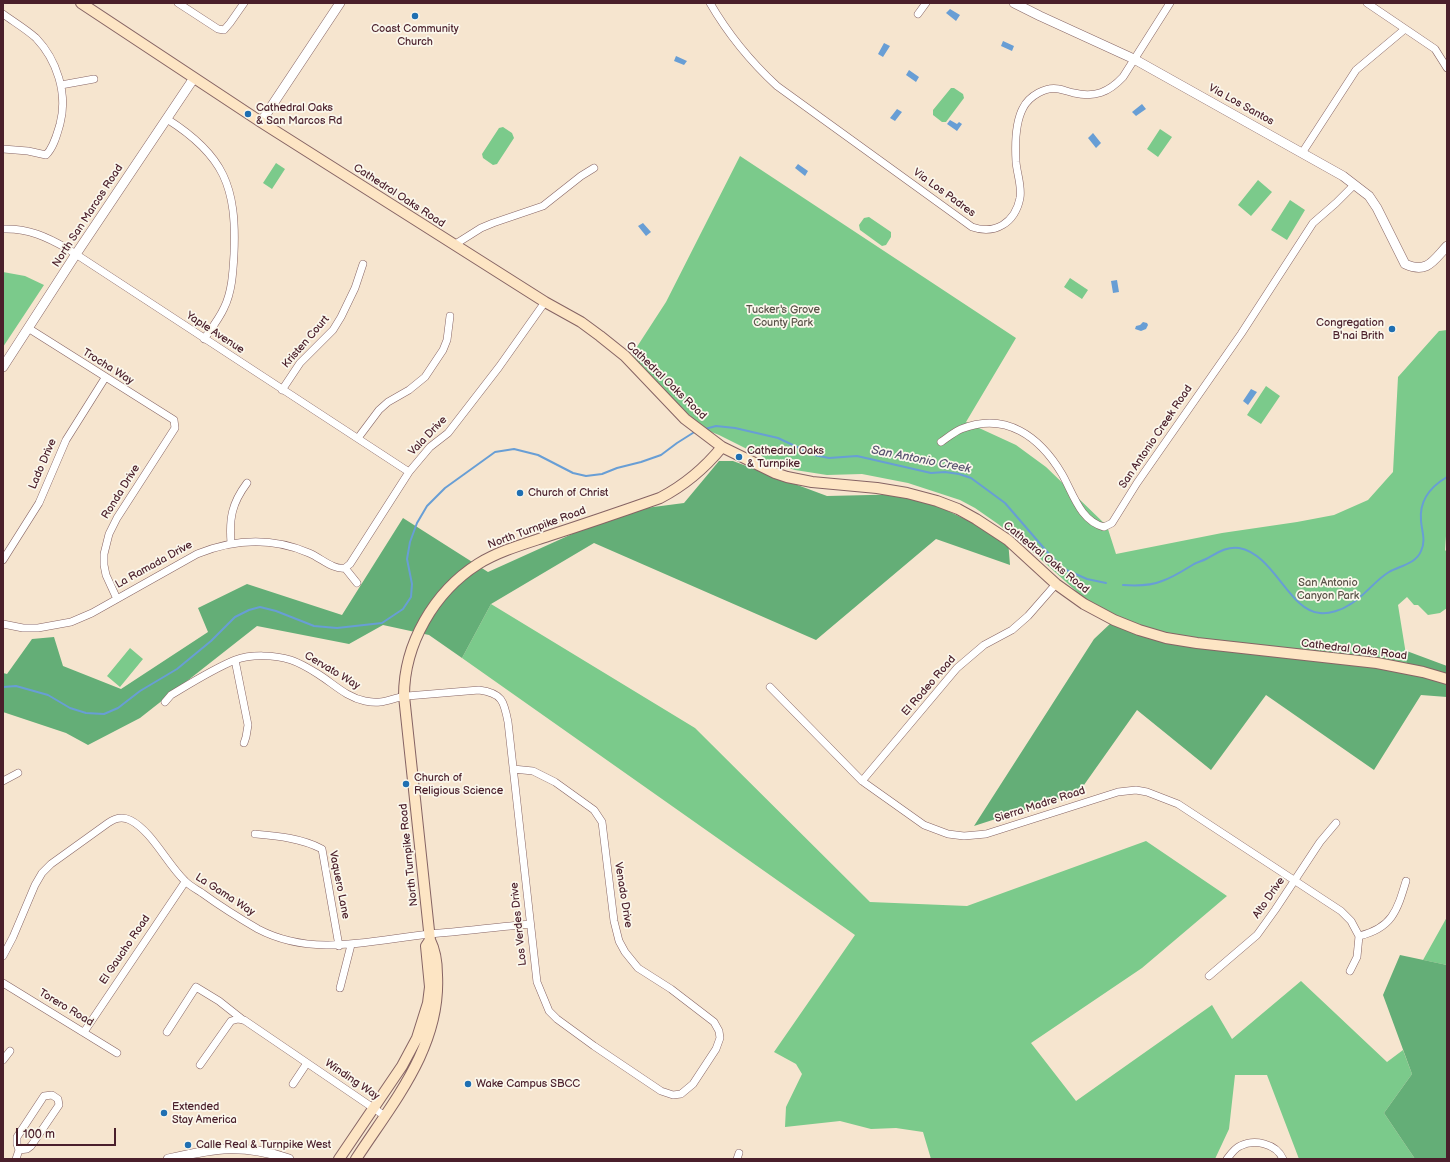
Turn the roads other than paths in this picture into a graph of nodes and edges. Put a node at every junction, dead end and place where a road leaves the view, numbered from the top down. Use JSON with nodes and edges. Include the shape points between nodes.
{"nodes":[{"id":1,"x":81,"y":3,"type":"edge"},
{"id":2,"x":178,"y":3,"type":"edge"},
{"id":3,"x":244,"y":3,"type":"edge"},
{"id":4,"x":340,"y":3,"type":"edge"},
{"id":5,"x":710,"y":3,"type":"edge"},
{"id":6,"x":926,"y":3,"type":"edge"},
{"id":7,"x":1014,"y":3,"type":"edge"},
{"id":8,"x":1170,"y":3,"type":"edge"},
{"id":9,"x":1367,"y":3,"type":"edge"},
{"id":10,"x":3,"y":14,"type":"edge"},
{"id":11,"x":918,"y":14,"type":"dead end"},
{"id":12,"x":1406,"y":29,"type":"junction"},
{"id":13,"x":1134,"y":59,"type":"junction"},
{"id":14,"x":1447,"y":68,"type":"edge"},
{"id":15,"x":194,"y":78,"type":"junction"},
{"id":16,"x":94,"y":79,"type":"dead end"},
{"id":17,"x":61,"y":85,"type":"junction"},
{"id":18,"x":166,"y":119,"type":"junction"},
{"id":19,"x":261,"y":122,"type":"junction"},
{"id":20,"x":3,"y":149,"type":"edge"},
{"id":21,"x":1302,"y":153,"type":"junction"},
{"id":22,"x":594,"y":168,"type":"dead end"},
{"id":23,"x":1354,"y":185,"type":"junction"},
{"id":24,"x":3,"y":229,"type":"edge"},
{"id":25,"x":454,"y":245,"type":"junction"},
{"id":26,"x":1447,"y":246,"type":"edge"},
{"id":27,"x":76,"y":254,"type":"junction"},
{"id":28,"x":363,"y":264,"type":"dead end"},
{"id":29,"x":545,"y":302,"type":"junction"},
{"id":30,"x":450,"y":316,"type":"dead end"},
{"id":31,"x":28,"y":328,"type":"junction"},
{"id":32,"x":204,"y":339,"type":"junction"},
{"id":33,"x":3,"y":367,"type":"edge"},
{"id":34,"x":105,"y":378,"type":"junction"},
{"id":35,"x":282,"y":390,"type":"junction"},
{"id":36,"x":175,"y":424,"type":"joint"},
{"id":37,"x":358,"y":438,"type":"junction"},
{"id":38,"x":941,"y":442,"type":"dead end"},
{"id":39,"x":722,"y":447,"type":"junction"},
{"id":40,"x":409,"y":472,"type":"junction"},
{"id":41,"x":247,"y":483,"type":"dead end"},
{"id":42,"x":231,"y":543,"type":"junction"},
{"id":43,"x":3,"y":560,"type":"edge"},
{"id":44,"x":345,"y":568,"type":"junction"},
{"id":45,"x":357,"y":583,"type":"dead end"},
{"id":46,"x":1056,"y":584,"type":"junction"},
{"id":47,"x":117,"y":599,"type":"junction"},
{"id":48,"x":3,"y":624,"type":"edge"},
{"id":49,"x":236,"y":660,"type":"junction"},
{"id":50,"x":1447,"y":680,"type":"edge"},
{"id":51,"x":770,"y":687,"type":"dead end"},
{"id":52,"x":404,"y":696,"type":"junction"},
{"id":53,"x":499,"y":696,"type":"joint"},
{"id":54,"x":165,"y":702,"type":"dead end"},
{"id":55,"x":244,"y":743,"type":"dead end"},
{"id":56,"x":513,"y":769,"type":"junction"},
{"id":57,"x":18,"y":773,"type":"dead end"},
{"id":58,"x":3,"y":781,"type":"edge"},
{"id":59,"x":862,"y":781,"type":"junction"},
{"id":60,"x":1336,"y":823,"type":"dead end"},
{"id":61,"x":255,"y":834,"type":"dead end"},
{"id":62,"x":1295,"y":881,"type":"junction"},
{"id":63,"x":1406,"y":881,"type":"dead end"},
{"id":64,"x":185,"y":882,"type":"junction"},
{"id":65,"x":530,"y":924,"type":"junction"},
{"id":66,"x":1359,"y":936,"type":"junction"},
{"id":67,"x":430,"y":937,"type":"junction"},
{"id":68,"x":351,"y":945,"type":"junction"},
{"id":69,"x":339,"y":946,"type":"junction"},
{"id":70,"x":3,"y":956,"type":"edge"},
{"id":71,"x":1350,"y":971,"type":"dead end"},
{"id":72,"x":1209,"y":976,"type":"dead end"},
{"id":73,"x":3,"y":983,"type":"edge"},
{"id":74,"x":340,"y":988,"type":"dead end"},
{"id":75,"x":244,"y":1020,"type":"junction"},
{"id":76,"x":84,"y":1032,"type":"junction"},
{"id":77,"x":166,"y":1032,"type":"dead end"},
{"id":78,"x":10,"y":1051,"type":"dead end"},
{"id":79,"x":117,"y":1053,"type":"dead end"},
{"id":80,"x":3,"y":1060,"type":"edge"},
{"id":81,"x":307,"y":1063,"type":"junction"},
{"id":82,"x":200,"y":1065,"type":"dead end"},
{"id":83,"x":292,"y":1084,"type":"dead end"},
{"id":84,"x":661,"y":1091,"type":"joint"},
{"id":85,"x":374,"y":1108,"type":"junction"},
{"id":86,"x":385,"y":1116,"type":"junction"},
{"id":87,"x":19,"y":1150,"type":"junction"},
{"id":88,"x":16,"y":1159,"type":"edge"},
{"id":89,"x":168,"y":1159,"type":"edge"},
{"id":90,"x":290,"y":1159,"type":"edge"},
{"id":91,"x":339,"y":1159,"type":"edge"},
{"id":92,"x":356,"y":1159,"type":"edge"},
{"id":93,"x":1226,"y":1159,"type":"edge"},
{"id":94,"x":1283,"y":1159,"type":"edge"}],
"edges":[{"from":1,"to":15,"type":"main road","name":"Cathedral Oaks Road"},
{"from":2,"to":3,"type":"street","via":[[218,30],[224,30]]},
{"from":4,"to":19,"type":"street"},
{"from":5,"to":13,"type":"street","name":"Via Los Padres","via":[[748,56],[777,86],[972,227],[981,230],[1000,227],[1016,210],[1020,198],[1016,149],[1019,117],[1032,97],[1054,88],[1084,95],[1099,94],[1115,85]]},
{"from":6,"to":11,"type":"street"},
{"from":7,"to":13,"type":"street","name":"Via Los Santos"},
{"from":8,"to":13,"type":"street","name":"Via Los Padres"},
{"from":9,"to":12,"type":"street"},
{"from":10,"to":17,"type":"street","via":[[35,38],[47,52]]},
{"from":12,"to":14,"type":"street","via":[[1435,49]]},
{"from":12,"to":21,"type":"street","via":[[1356,70]]},
{"from":13,"to":21,"type":"street","name":"Via Los Santos"},
{"from":15,"to":18,"type":"street","name":"North San Marcos Road"},
{"from":15,"to":19,"type":"main road","name":"Cathedral Oaks Road"},
{"from":16,"to":17,"type":"street"},
{"from":17,"to":20,"type":"street","via":[[61,119],[50,151],[46,155]]},
{"from":18,"to":27,"type":"street","name":"North San Marcos Road"},
{"from":18,"to":32,"type":"street","via":[[192,136],[209,152],[222,172],[232,202],[234,245],[230,292],[225,308]]},
{"from":19,"to":25,"type":"main road","name":"Cathedral Oaks Road"},
{"from":21,"to":23,"type":"street","name":"Via Los Santos"},
{"from":22,"to":25,"type":"street","via":[[543,206],[481,228]]},
{"from":23,"to":26,"type":"street","name":"Via Los Santos","via":[[1368,196],[1377,208],[1405,264],[1425,267]]},
{"from":23,"to":38,"type":"street","name":"San Antonio Creek Road","via":[[1313,223],[1112,523],[1104,528],[1081,510],[1053,460],[1033,438],[1022,432],[997,424],[980,423],[960,429]]},
{"from":24,"to":27,"type":"street","name":"Yaple Avenue","via":[[28,230]]},
{"from":25,"to":29,"type":"main road","name":"Cathedral Oaks Road"},
{"from":27,"to":31,"type":"street","name":"North San Marcos Road"},
{"from":27,"to":32,"type":"street","name":"Yaple Avenue"},
{"from":28,"to":35,"type":"street","name":"Kristen Court","via":[[341,318],[333,330],[300,363]]},
{"from":29,"to":39,"type":"main road","name":"Cathedral Oaks Road","via":[[581,322],[625,356],[686,419]]},
{"from":29,"to":40,"type":"street","name":"Vala Drive","via":[[448,433],[430,447]]},
{"from":30,"to":37,"type":"street","via":[[443,350],[425,377],[379,410]]},
{"from":31,"to":33,"type":"street","name":"North San Marcos Road"},
{"from":31,"to":34,"type":"street","name":"Trocha Way"},
{"from":32,"to":35,"type":"street","name":"Yaple Avenue"},
{"from":34,"to":36,"type":"street","name":"Trocha Way","via":[[174,420]]},
{"from":34,"to":43,"type":"street","name":"Lado Drive","via":[[66,440],[39,503]]},
{"from":35,"to":37,"type":"street","name":"Yaple Avenue"},
{"from":36,"to":47,"type":"street","name":"Ronda Drive","via":[[109,534],[104,564]]},
{"from":37,"to":40,"type":"street","name":"Yaple Avenue"},
{"from":39,"to":46,"type":"main road","name":"Cathedral Oaks Road","via":[[787,477],[907,492],[958,509],[1008,540]]},
{"from":39,"to":52,"type":"main road","name":"North Turnpike Road","via":[[700,472],[676,490],[660,498],[505,551],[461,575],[429,613],[420,630],[409,657]]},
{"from":40,"to":44,"type":"street","name":"Vala Drive"},
{"from":41,"to":42,"type":"street","via":[[233,505],[230,520]]},
{"from":42,"to":44,"type":"street","name":"La Ramada Drive","via":[[257,541],[288,546],[310,553],[336,568]]},
{"from":42,"to":47,"type":"street","name":"La Ramada Drive","via":[[197,554]]},
{"from":44,"to":45,"type":"street"},
{"from":46,"to":50,"type":"main road","name":"Cathedral Oaks Road","via":[[1084,604],[1114,620],[1166,638],[1384,664]]},
{"from":46,"to":59,"type":"street","name":"El Rodeo Road","via":[[1012,630],[984,645],[957,668]]},
{"from":47,"to":48,"type":"street","name":"La Ramada Drive","via":[[79,619],[60,625],[23,628]]},
{"from":49,"to":52,"type":"street","name":"Cervato Way","via":[[266,656],[293,660],[344,693],[373,702],[386,702]]},
{"from":49,"to":54,"type":"street","name":"Cervato Way","via":[[171,695]]},
{"from":49,"to":55,"type":"street","via":[[248,725]]},
{"from":51,"to":59,"type":"street","name":"Sierra Madre Road"},
{"from":52,"to":53,"type":"street","name":"Cervato Way","via":[[479,690],[490,691]]},
{"from":52,"to":67,"type":"main road","name":"North Turnpike Road"},
{"from":53,"to":56,"type":"street","name":"Los Verdes Drive","via":[[506,711]]},
{"from":56,"to":65,"type":"street","name":"Los Verdes Drive"},
{"from":56,"to":84,"type":"street","name":"Venado Drive","via":[[533,771],[555,782],[588,805],[598,816],[602,822],[614,921],[625,952],[638,968],[714,1022],[719,1031],[720,1038],[716,1049],[693,1084],[681,1094],[673,1095]]},
{"from":57,"to":58,"type":"street"},
{"from":59,"to":62,"type":"street","name":"Sierra Madre Road","via":[[924,825],[948,834],[964,836],[986,834],[1118,792],[1147,792],[1178,804]]},
{"from":60,"to":62,"type":"street","name":"Alto Drive","via":[[1320,842]]},
{"from":61,"to":69,"type":"street","name":"Vaquero Lane","via":[[280,836],[322,849]]},
{"from":62,"to":66,"type":"street","name":"Sierra Madre Road","via":[[1338,909],[1351,921]]},
{"from":62,"to":72,"type":"street","name":"Alto Drive","via":[[1257,935]]},
{"from":63,"to":66,"type":"street","via":[[1396,911],[1383,927]]},
{"from":64,"to":69,"type":"street","name":"La Gama Way","via":[[271,935],[313,946]]},
{"from":64,"to":70,"type":"street","name":"La Gama Way","via":[[146,833],[132,821],[115,818],[42,873]]},
{"from":64,"to":76,"type":"street","name":"El Gaucho Road"},
{"from":65,"to":67,"type":"street","name":"La Gama Way"},
{"from":65,"to":84,"type":"street","name":"Los Verdes Drive","via":[[537,982],[549,1011],[574,1032]]},
{"from":66,"to":71,"type":"street","via":[[1357,957]]},
{"from":67,"to":68,"type":"street","name":"La Gama Way"},
{"from":67,"to":85,"type":"main road","name":"North Turnpike Road","via":[[426,946],[430,987],[423,1020],[410,1052]]},
{"from":67,"to":86,"type":"main road","name":"North Turnpike Road","via":[[438,988],[433,1023],[420,1058]]},
{"from":68,"to":69,"type":"street","name":"La Gama Way"},
{"from":68,"to":74,"type":"street"},
{"from":73,"to":76,"type":"street","name":"Torero Road"},
{"from":75,"to":77,"type":"street","name":"Winding Way","via":[[196,987]]},
{"from":75,"to":81,"type":"street","name":"Winding Way"},
{"from":75,"to":82,"type":"street","via":[[231,1021]]},
{"from":76,"to":79,"type":"street","name":"Torero Road"},
{"from":78,"to":80,"type":"street"},
{"from":81,"to":83,"type":"street","name":"Winding Way"},
{"from":81,"to":85,"type":"street","name":"Winding Way"},
{"from":85,"to":86,"type":"street","name":"Winding Way"},
{"from":85,"to":91,"type":"main road","name":"North Turnpike Road"},
{"from":86,"to":92,"type":"main road","name":"North Turnpike Road"},
{"from":87,"to":87,"type":"street","via":[[31,1146],[59,1104],[58,1099],[52,1094],[44,1096],[17,1137]]},
{"from":87,"to":88,"type":"street"},
{"from":89,"to":90,"type":"street","via":[[233,1148],[253,1149]]},
{"from":93,"to":94,"type":"street","via":[[1238,1146],[1250,1142],[1264,1143]]}]}
